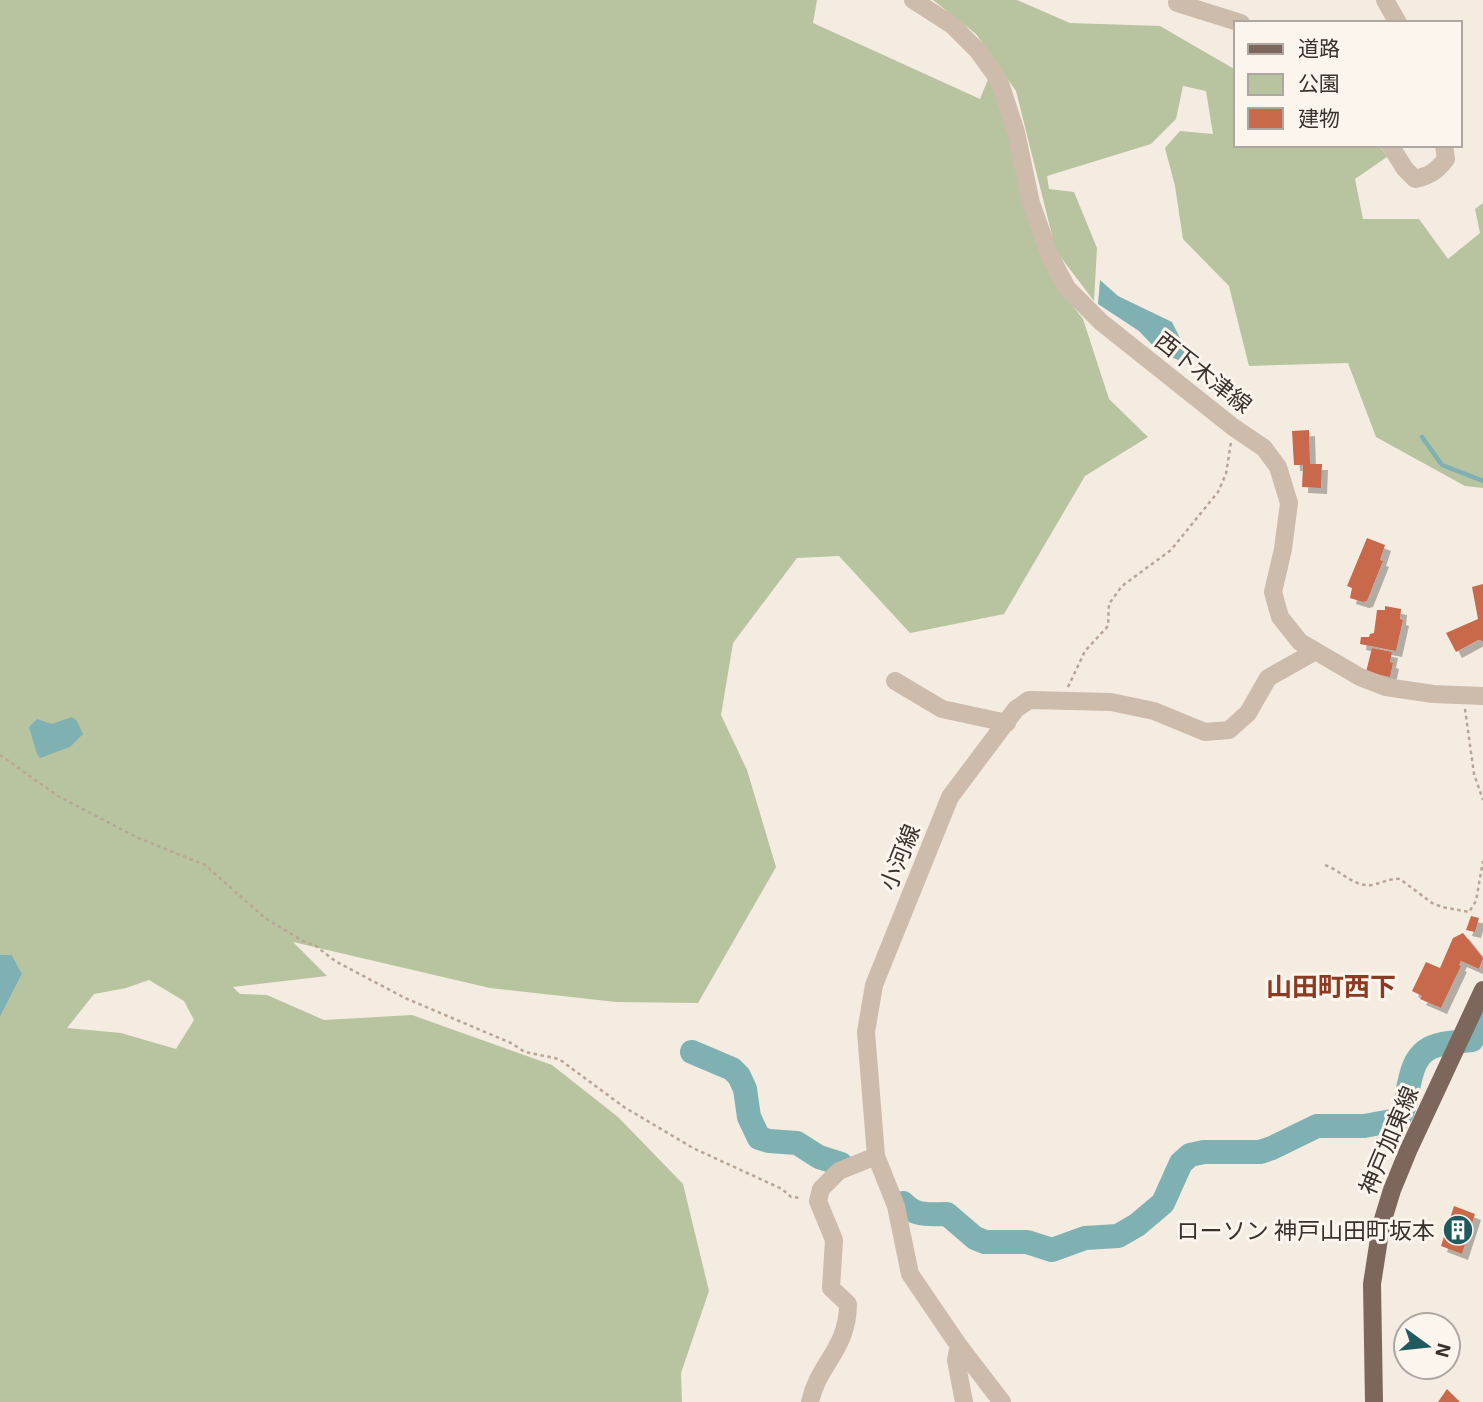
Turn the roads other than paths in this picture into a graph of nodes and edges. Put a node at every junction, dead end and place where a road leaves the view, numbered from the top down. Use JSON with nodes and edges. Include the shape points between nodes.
{"nodes":[{"id":1,"x":913,"y":0,"type":"edge"},
{"id":2,"x":1385,"y":0,"type":"edge"},
{"id":3,"x":1174,"y":1,"type":"edge"},
{"id":4,"x":1235,"y":21,"type":"edge"},
{"id":5,"x":1397,"y":21,"type":"edge"},
{"id":6,"x":1391,"y":147,"type":"edge"},
{"id":7,"x":1444,"y":147,"type":"edge"},
{"id":8,"x":1314,"y":652,"type":"junction"},
{"id":9,"x":895,"y":681,"type":"dead end"},
{"id":10,"x":1474,"y":696,"type":"edge"},
{"id":11,"x":1007,"y":723,"type":"junction"},
{"id":12,"x":1483,"y":990,"type":"edge"},
{"id":13,"x":876,"y":1156,"type":"junction"},
{"id":14,"x":959,"y":1346,"type":"junction"},
{"id":15,"x":810,"y":1402,"type":"edge"},
{"id":16,"x":964,"y":1402,"type":"edge"},
{"id":17,"x":1002,"y":1402,"type":"edge"},
{"id":18,"x":1374,"y":1402,"type":"edge"}],
"edges":[{"from":1,"to":8,"type":"street","name":"西下木津線","via":[[952,25],[999,80],[1016,131],[1031,203],[1049,256],[1067,288],[1101,322],[1264,448],[1278,467],[1289,503],[1273,592],[1280,617]]},
{"from":2,"to":5,"type":"street"},
{"from":3,"to":4,"type":"street"},
{"from":6,"to":7,"type":"street","via":[[1415,179],[1438,170],[1446,159]]},
{"from":8,"to":10,"type":"street","name":"西下木津線","via":[[1386,687]]},
{"from":8,"to":11,"type":"street","name":"小河線","via":[[1268,678],[1248,713],[1229,730],[1205,732],[1154,711],[1062,699],[1029,700]]},
{"from":9,"to":11,"type":"street","via":[[942,709]]},
{"from":11,"to":13,"type":"street","name":"小河線","via":[[950,797],[874,985],[866,1032]]},
{"from":12,"to":18,"type":"main road","name":"神戸加東線","via":[[1392,1190],[1381,1226],[1372,1284]]},
{"from":13,"to":14,"type":"street","name":"小河線","via":[[896,1206],[910,1274]]},
{"from":13,"to":15,"type":"street","via":[[839,1171],[821,1189],[818,1200],[834,1240],[831,1288],[848,1304],[848,1319],[841,1343]]},
{"from":14,"to":16,"type":"street","via":[[956,1360]]},
{"from":14,"to":17,"type":"street","name":"小河線"}]}
